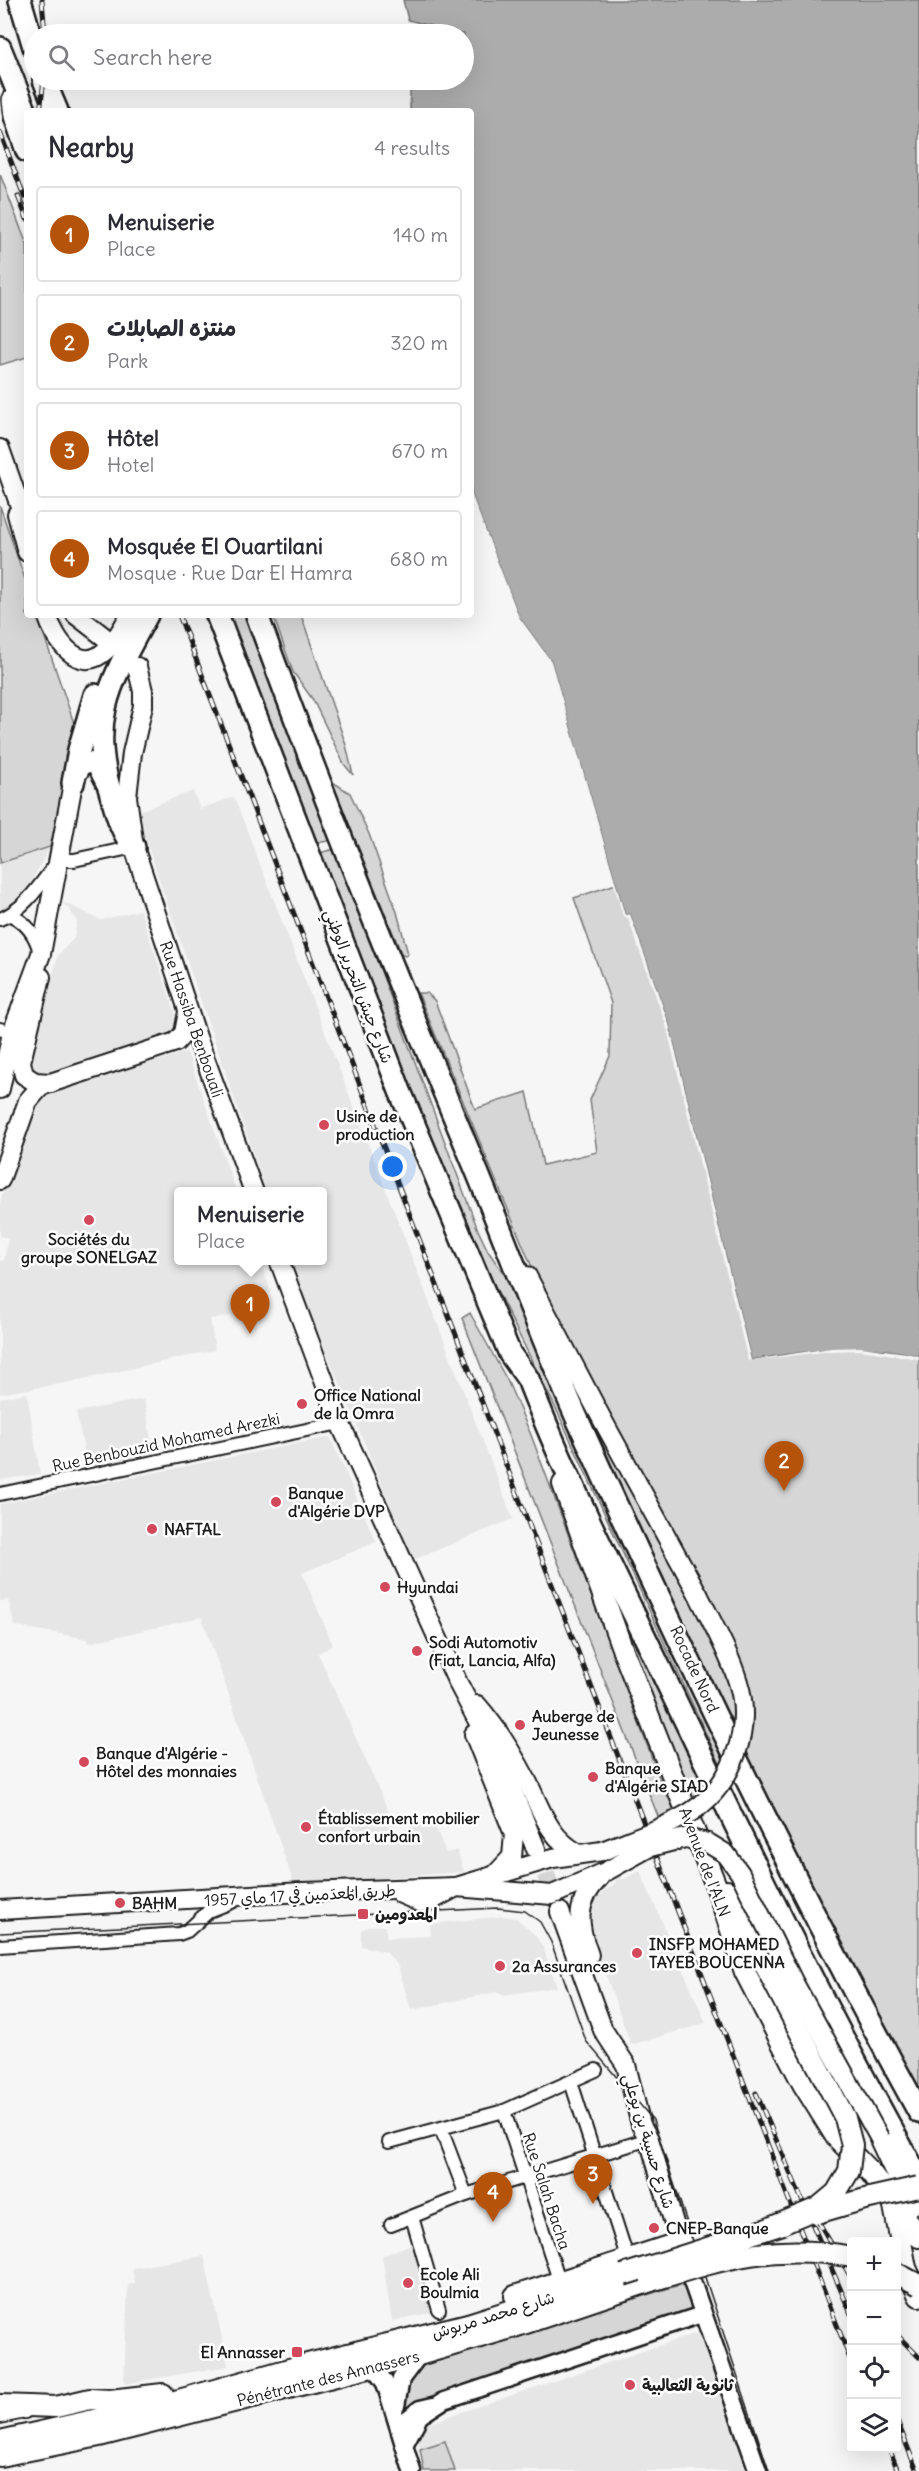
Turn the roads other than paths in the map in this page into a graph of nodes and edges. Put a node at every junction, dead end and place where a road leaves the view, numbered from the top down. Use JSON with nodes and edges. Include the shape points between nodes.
{"nodes":[{"id":1,"x":20,"y":0,"type":"edge"},
{"id":2,"x":27,"y":24,"type":"edge"},
{"id":3,"x":0,"y":48,"type":"edge"},
{"id":4,"x":14,"y":84,"type":"junction"},
{"id":5,"x":48,"y":90,"type":"edge"},
{"id":6,"x":24,"y":108,"type":"edge"},
{"id":7,"x":56,"y":108,"type":"edge"},
{"id":8,"x":24,"y":141,"type":"edge"},
{"id":9,"x":0,"y":449,"type":"edge"},
{"id":10,"x":10,"y":480,"type":"junction"},
{"id":11,"x":24,"y":518,"type":"edge"},
{"id":12,"x":24,"y":539,"type":"edge"},
{"id":13,"x":48,"y":618,"type":"edge"},
{"id":14,"x":80,"y":618,"type":"edge"},
{"id":15,"x":128,"y":618,"type":"edge"},
{"id":16,"x":129,"y":618,"type":"edge"},
{"id":17,"x":145,"y":618,"type":"edge"},
{"id":18,"x":218,"y":618,"type":"edge"},
{"id":19,"x":258,"y":618,"type":"edge"},
{"id":20,"x":107,"y":639,"type":"dead end"},
{"id":21,"x":137,"y":667,"type":"dead end"},
{"id":22,"x":73,"y":783,"type":"junction"},
{"id":23,"x":109,"y":786,"type":"junction"},
{"id":24,"x":134,"y":847,"type":"junction"},
{"id":25,"x":56,"y":862,"type":"junction"},
{"id":26,"x":6,"y":916,"type":"edge"},
{"id":27,"x":41,"y":954,"type":"junction"},
{"id":28,"x":188,"y":1010,"type":"junction"},
{"id":29,"x":6,"y":1031,"type":"edge"},
{"id":30,"x":51,"y":1083,"type":"junction"},
{"id":31,"x":0,"y":1089,"type":"edge"},
{"id":32,"x":0,"y":1180,"type":"edge"},
{"id":33,"x":253,"y":1187,"type":"edge"},
{"id":34,"x":495,"y":1215,"type":"junction"},
{"id":35,"x":281,"y":1265,"type":"edge"},
{"id":36,"x":510,"y":1354,"type":"junction"},
{"id":37,"x":340,"y":1423,"type":"junction"},
{"id":38,"x":0,"y":1494,"type":"edge"},
{"id":39,"x":458,"y":1683,"type":"junction"},
{"id":40,"x":692,"y":1826,"type":"junction"},
{"id":41,"x":536,"y":1849,"type":"tunnel mouth"},
{"id":42,"x":579,"y":1854,"type":"junction"},
{"id":43,"x":605,"y":1872,"type":"junction"},
{"id":44,"x":489,"y":1879,"type":"junction"},
{"id":45,"x":456,"y":1887,"type":"junction"},
{"id":46,"x":250,"y":1896,"type":"junction"},
{"id":47,"x":0,"y":1910,"type":"edge"},
{"id":48,"x":560,"y":1912,"type":"tunnel mouth"},
{"id":49,"x":0,"y":1946,"type":"edge"},
{"id":50,"x":626,"y":2065,"type":"junction"},
{"id":51,"x":596,"y":2070,"type":"dead end"},
{"id":52,"x":571,"y":2082,"type":"junction"},
{"id":53,"x":504,"y":2111,"type":"junction"},
{"id":54,"x":919,"y":2112,"type":"edge"},
{"id":55,"x":441,"y":2129,"type":"junction"},
{"id":56,"x":649,"y":2139,"type":"junction"},
{"id":57,"x":880,"y":2139,"type":"junction"},
{"id":58,"x":389,"y":2142,"type":"dead end"},
{"id":59,"x":594,"y":2154,"type":"junction"},
{"id":60,"x":524,"y":2177,"type":"junction"},
{"id":61,"x":919,"y":2179,"type":"edge"},
{"id":62,"x":919,"y":2187,"type":"edge"},
{"id":63,"x":466,"y":2195,"type":"junction"},
{"id":64,"x":894,"y":2204,"type":"junction"},
{"id":65,"x":919,"y":2208,"type":"edge"},
{"id":66,"x":412,"y":2217,"type":"junction"},
{"id":67,"x":919,"y":2222,"type":"edge"},
{"id":68,"x":391,"y":2225,"type":"dead end"},
{"id":69,"x":772,"y":2227,"type":"junction"},
{"id":70,"x":919,"y":2237,"type":"edge"},
{"id":71,"x":681,"y":2242,"type":"junction"},
{"id":72,"x":847,"y":2256,"type":"edge"},
{"id":73,"x":626,"y":2267,"type":"junction"},
{"id":74,"x":688,"y":2273,"type":"joint"},
{"id":75,"x":901,"y":2275,"type":"edge"},
{"id":76,"x":559,"y":2280,"type":"junction"},
{"id":77,"x":919,"y":2285,"type":"edge"},
{"id":78,"x":919,"y":2296,"type":"edge"},
{"id":79,"x":439,"y":2310,"type":"dead end"},
{"id":80,"x":703,"y":2314,"type":"junction"},
{"id":81,"x":419,"y":2355,"type":"junction"},
{"id":82,"x":374,"y":2357,"type":"junction"},
{"id":83,"x":223,"y":2387,"type":"junction"},
{"id":84,"x":0,"y":2405,"type":"edge"},
{"id":85,"x":433,"y":2406,"type":"junction"},
{"id":86,"x":56,"y":2407,"type":"junction"},
{"id":87,"x":0,"y":2417,"type":"edge"},
{"id":88,"x":397,"y":2422,"type":"junction"},
{"id":89,"x":0,"y":2441,"type":"edge"},
{"id":90,"x":404,"y":2446,"type":"junction"},
{"id":91,"x":0,"y":2456,"type":"edge"},
{"id":92,"x":412,"y":2471,"type":"edge"},
{"id":93,"x":758,"y":2471,"type":"edge"}],
"edges":[{"from":1,"to":2,"type":"highway"},
{"from":3,"to":4,"type":"highway"},
{"from":4,"to":6,"type":"highway"},
{"from":4,"to":8,"type":"highway","via":[[14,109]]},
{"from":5,"to":7,"type":"highway"},
{"from":9,"to":10,"type":"main road"},
{"from":10,"to":11,"type":"main road"},
{"from":10,"to":12,"type":"main road"},
{"from":13,"to":15,"type":"main road","via":[[65,649],[89,658],[107,650]]},
{"from":14,"to":20,"type":"main road"},
{"from":16,"to":22,"type":"highway","via":[[103,673]]},
{"from":17,"to":23,"type":"highway","via":[[117,670],[102,718],[100,744]]},
{"from":18,"to":36,"type":"highway","name":"شارع جيش التحرير الوطني","via":[[400,1091]]},
{"from":19,"to":34,"type":"highway","via":[[305,747]]},
{"from":21,"to":24,"type":"main road","via":[[143,706],[127,797]]},
{"from":22,"to":23,"type":"main road","via":[[82,765],[90,762],[97,766]]},
{"from":22,"to":25,"type":"main road"},
{"from":23,"to":24,"type":"highway","via":[[123,831]]},
{"from":24,"to":25,"type":"street"},
{"from":24,"to":28,"type":"main road","name":"Rue Hassiba Benbouali"},
{"from":25,"to":26,"type":"street","via":[[38,888]]},
{"from":25,"to":27,"type":"main road"},
{"from":26,"to":27,"type":"street","via":[[22,920]]},
{"from":27,"to":29,"type":"main road"},
{"from":27,"to":30,"type":"main road","via":[[42,972],[21,1062],[24,1075],[34,1082]]},
{"from":28,"to":30,"type":"main road","via":[[184,1033],[176,1042]]},
{"from":28,"to":33,"type":"main road","name":"Rue Hassiba Benbouali"},
{"from":29,"to":31,"type":"main road"},
{"from":30,"to":32,"type":"main road","via":[[34,1092],[28,1101]]},
{"from":34,"to":42,"type":"main road","bridge":true,"via":[[699,1594],[739,1684],[743,1716],[739,1748],[727,1775],[692,1811],[602,1851]]},
{"from":34,"to":54,"type":"highway","name":"Rocade Nord","via":[[578,1422],[758,1804]]},
{"from":35,"to":37,"type":"main road"},
{"from":36,"to":40,"type":"highway","name":"Avenue de l'ALN","via":[[553,1455],[632,1676]]},
{"from":36,"to":61,"type":"highway","name":"Rocade Nord","via":[[528,1379],[739,1834]]},
{"from":37,"to":38,"type":"street","name":"Rue Benbouzid Mohamed Arezki"},
{"from":37,"to":39,"type":"main road"},
{"from":39,"to":41,"type":"main road","via":[[506,1773]]},
{"from":39,"to":42,"type":"main road","via":[[498,1729],[551,1832]]},
{"from":39,"to":44,"type":"main road","via":[[477,1744],[514,1834],[512,1857]]},
{"from":40,"to":64,"type":"highway","name":"Avenue de l'ALN","via":[[745,1972],[769,2019],[836,2137]]},
{"from":40,"to":69,"type":"highway","bridge":true,"via":[[845,2118],[852,2145],[849,2171],[836,2193],[818,2208]]},
{"from":42,"to":44,"type":"main road","via":[[536,1862]]},
{"from":43,"to":45,"type":"main road","via":[[552,1895]]},
{"from":43,"to":50,"type":"main road","via":[[585,1895],[579,1919]]},
{"from":43,"to":57,"type":"main road","bridge":true,"via":[[650,1846],[685,1839],[708,1843],[726,1854],[740,1873],[793,1981]]},
{"from":44,"to":45,"type":"main road"},
{"from":45,"to":46,"type":"main road","name":"طريق المُعدَمين في 17 ماي 1957"},
{"from":46,"to":47,"type":"main road","name":"طريق المُعدَمين في 17 ماي 1957"},
{"from":46,"to":49,"type":"street","via":[[209,1911],[179,1934]]},
{"from":48,"to":50,"type":"main road","name":"شارع حسيبة بن بوعلي","via":[[603,2030]]},
{"from":50,"to":56,"type":"main road","name":"شارع حسيبة بن بوعلي","via":[[641,2125]]},
{"from":51,"to":52,"type":"street"},
{"from":52,"to":53,"type":"street"},
{"from":52,"to":59,"type":"street"},
{"from":53,"to":55,"type":"street"},
{"from":53,"to":60,"type":"street","name":"Rue Salah Bacha"},
{"from":55,"to":58,"type":"street"},
{"from":55,"to":63,"type":"street"},
{"from":56,"to":59,"type":"street"},
{"from":56,"to":71,"type":"main road","name":"شارع حسيبة بن بوعلي"},
{"from":57,"to":65,"type":"main road"},
{"from":57,"to":67,"type":"highway"},
{"from":59,"to":60,"type":"street"},
{"from":59,"to":73,"type":"street"},
{"from":60,"to":63,"type":"street"},
{"from":60,"to":76,"type":"street","name":"Rue Salah Bacha"},
{"from":62,"to":69,"type":"highway","bridge":true},
{"from":63,"to":66,"type":"street"},
{"from":64,"to":70,"type":"highway","name":"Avenue de l'ALN"},
{"from":64,"to":78,"type":"highway","via":[[906,2268]]},
{"from":66,"to":68,"type":"street"},
{"from":66,"to":79,"type":"street"},
{"from":69,"to":73,"type":"highway","bridge":true},
{"from":71,"to":73,"type":"highway"},
{"from":71,"to":74,"type":"main road","name":"شارع حسيبة بن بوعلي"},
{"from":72,"to":81,"type":"highway","name":"Pénétrante des Annassers","bridge":true,"via":[[796,2250],[754,2252]]},
{"from":73,"to":76,"type":"highway"},
{"from":73,"to":82,"type":"highway","name":"شارع محمد مربوش"},
{"from":74,"to":80,"type":"main road"},
{"from":75,"to":77,"type":"highway","bridge":true},
{"from":76,"to":82,"type":"highway","via":[[404,2330]]},
{"from":80,"to":85,"type":"street"},
{"from":80,"to":93,"type":"main road"},
{"from":81,"to":82,"type":"highway","name":"Pénétrante des Annassers"},
{"from":81,"to":88,"type":"main road","via":[[398,2386]]},
{"from":82,"to":83,"type":"highway","name":"شارع محمد مربوش"},
{"from":82,"to":88,"type":"main road"},
{"from":82,"to":91,"type":"highway","name":"Pénétrante des Annassers","via":[[99,2436]]},
{"from":83,"to":86,"type":"highway","via":[[90,2399]]},
{"from":83,"to":89,"type":"highway","via":[[75,2426]]},
{"from":84,"to":86,"type":"highway"},
{"from":85,"to":88,"type":"main road"},
{"from":85,"to":90,"type":"street","via":[[416,2421]]},
{"from":86,"to":87,"type":"street"},
{"from":88,"to":90,"type":"main road"},
{"from":90,"to":92,"type":"main road"}]}
